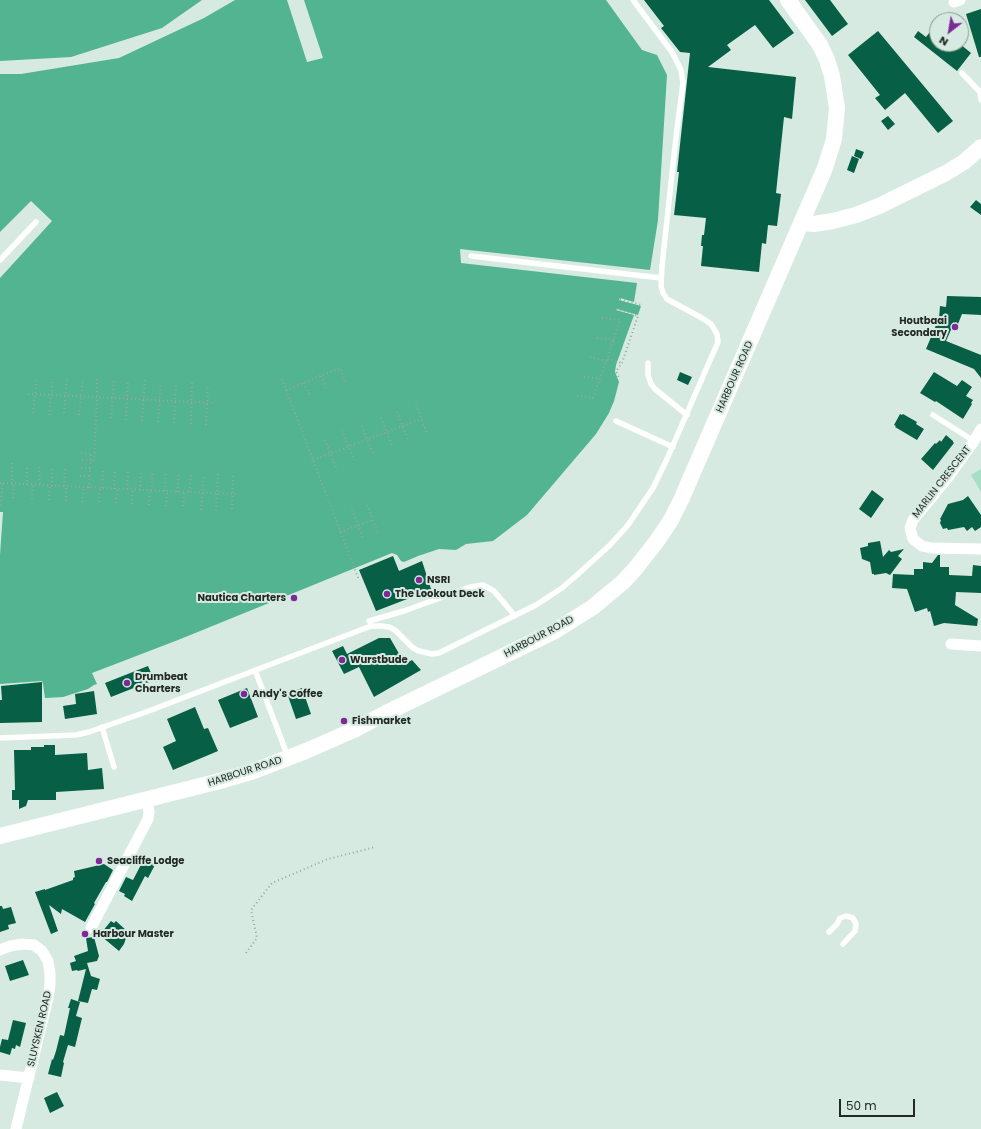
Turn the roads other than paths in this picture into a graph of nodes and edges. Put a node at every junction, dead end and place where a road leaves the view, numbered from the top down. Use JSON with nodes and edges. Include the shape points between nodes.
{"nodes":[{"id":1,"x":634,"y":0,"type":"edge"},
{"id":2,"x":788,"y":0,"type":"edge"},
{"id":3,"x":962,"y":73,"type":"dead end"},
{"id":4,"x":981,"y":84,"type":"edge"},
{"id":5,"x":980,"y":92,"type":"junction"},
{"id":6,"x":981,"y":100,"type":"edge"},
{"id":7,"x":981,"y":147,"type":"edge"},
{"id":8,"x":36,"y":222,"type":"dead end"},
{"id":9,"x":802,"y":223,"type":"junction"},
{"id":10,"x":471,"y":256,"type":"dead end"},
{"id":11,"x":0,"y":260,"type":"edge"},
{"id":12,"x":661,"y":278,"type":"junction"},
{"id":13,"x":648,"y":363,"type":"dead end"},
{"id":14,"x":687,"y":415,"type":"junction"},
{"id":15,"x":933,"y":415,"type":"dead end"},
{"id":16,"x":616,"y":421,"type":"dead end"},
{"id":17,"x":981,"y":429,"type":"edge"},
{"id":18,"x":974,"y":441,"type":"junction"},
{"id":19,"x":672,"y":447,"type":"junction"},
{"id":20,"x":981,"y":549,"type":"edge"},
{"id":21,"x":515,"y":616,"type":"junction"},
{"id":22,"x":369,"y":622,"type":"dead end"},
{"id":23,"x":951,"y":644,"type":"dead end"},
{"id":24,"x":981,"y":646,"type":"edge"},
{"id":25,"x":255,"y":670,"type":"junction"},
{"id":26,"x":102,"y":728,"type":"junction"},
{"id":27,"x":0,"y":738,"type":"edge"},
{"id":28,"x":288,"y":758,"type":"junction"},
{"id":29,"x":114,"y":767,"type":"dead end"},
{"id":30,"x":147,"y":799,"type":"junction"},
{"id":31,"x":0,"y":836,"type":"edge"},
{"id":32,"x":91,"y":928,"type":"dead end"},
{"id":33,"x":829,"y":932,"type":"dead end"},
{"id":34,"x":843,"y":944,"type":"dead end"},
{"id":35,"x":0,"y":950,"type":"edge"},
{"id":36,"x":0,"y":1075,"type":"edge"},
{"id":37,"x":29,"y":1078,"type":"junction"},
{"id":38,"x":16,"y":1129,"type":"edge"}],
"edges":[{"from":1,"to":12,"type":"lane","via":[[672,52],[681,70],[683,82]]},
{"from":2,"to":9,"type":"street","name":"HARBOUR ROAD","via":[[820,45],[827,60],[836,108],[831,151]]},
{"from":3,"to":5,"type":"lane"},
{"from":4,"to":5,"type":"lane"},
{"from":5,"to":6,"type":"lane"},
{"from":7,"to":9,"type":"street","via":[[946,173],[879,206],[833,221]]},
{"from":8,"to":11,"type":"lane"},
{"from":9,"to":28,"type":"street","name":"HARBOUR ROAD","via":[[681,500],[657,541],[623,582],[593,607],[555,631],[356,728]]},
{"from":10,"to":12,"type":"lane"},
{"from":12,"to":14,"type":"lane","via":[[661,286],[667,299],[711,324],[717,334],[718,342]]},
{"from":13,"to":14,"type":"lane","via":[[651,384]]},
{"from":14,"to":19,"type":"lane"},
{"from":15,"to":18,"type":"lane"},
{"from":16,"to":19,"type":"lane"},
{"from":17,"to":18,"type":"street","name":"MARLIN CRESCENT"},
{"from":18,"to":20,"type":"street","name":"MARLIN CRESCENT","via":[[913,520],[910,528],[913,539],[922,546]]},
{"from":19,"to":21,"type":"lane","via":[[653,488],[628,525],[610,545],[562,588]]},
{"from":21,"to":22,"type":"lane","via":[[494,590],[477,585]]},
{"from":21,"to":25,"type":"lane","via":[[439,653],[432,654],[413,648],[389,627],[371,626]]},
{"from":23,"to":24,"type":"street"},
{"from":25,"to":26,"type":"lane"},
{"from":25,"to":28,"type":"lane"},
{"from":26,"to":27,"type":"lane","via":[[76,735]]},
{"from":26,"to":29,"type":"lane"},
{"from":28,"to":30,"type":"street","name":"HARBOUR ROAD","via":[[250,772]]},
{"from":30,"to":31,"type":"street","name":"HARBOUR ROAD"},
{"from":30,"to":32,"type":"street","via":[[148,819]]},
{"from":33,"to":34,"type":"lane","via":[[840,918],[853,918],[856,924],[855,931]]},
{"from":35,"to":37,"type":"street","name":"SLUYSKEN ROAD","via":[[23,944],[34,945],[42,950],[48,961],[49,991]]},
{"from":36,"to":37,"type":"street"},
{"from":37,"to":38,"type":"street","name":"SLUYSKEN ROAD"}]}
